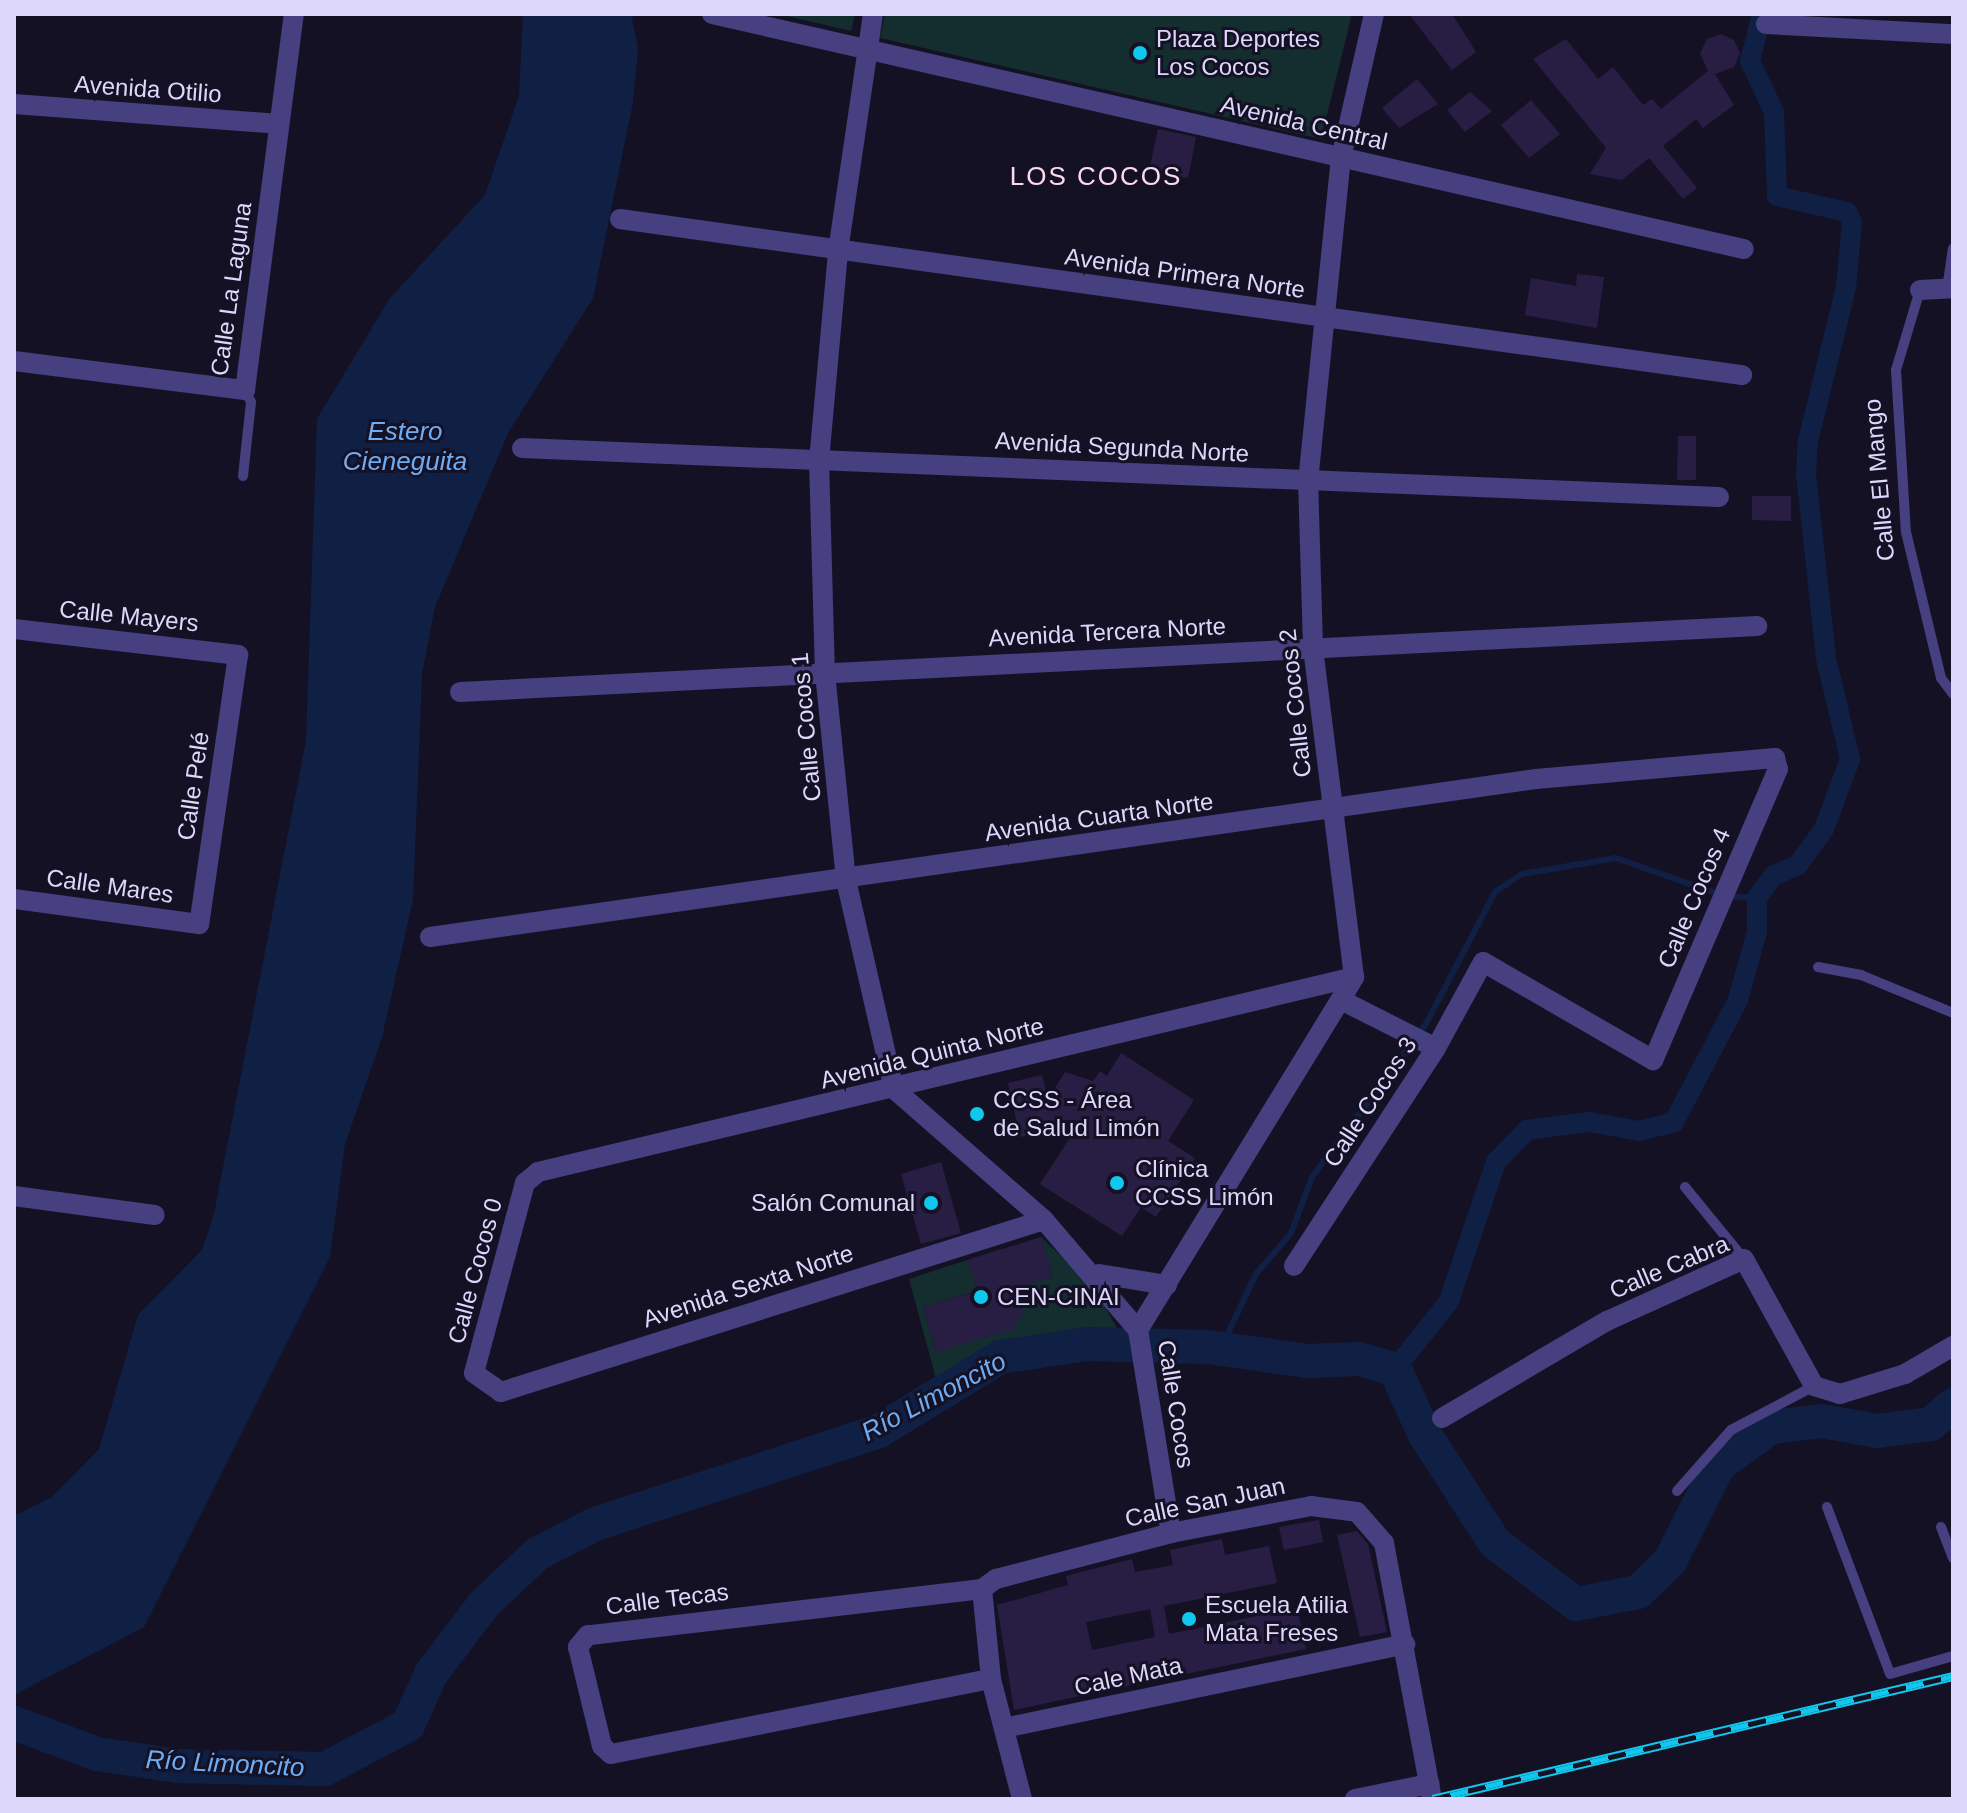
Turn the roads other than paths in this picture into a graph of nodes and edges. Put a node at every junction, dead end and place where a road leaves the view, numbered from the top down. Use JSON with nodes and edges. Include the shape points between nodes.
{"nodes":[{"id":1,"x":294,"y":14,"type":"edge"},
{"id":2,"x":712,"y":14,"type":"edge"},
{"id":3,"x":873,"y":14,"type":"edge"},
{"id":4,"x":1374,"y":14,"type":"edge"},
{"id":5,"x":1766,"y":24,"type":"dead end"},
{"id":6,"x":1953,"y":34,"type":"edge"},
{"id":7,"x":865,"y":49,"type":"junction"},
{"id":8,"x":14,"y":104,"type":"edge"},
{"id":9,"x":279,"y":124,"type":"junction"},
{"id":10,"x":1341,"y":158,"type":"junction"},
{"id":11,"x":620,"y":219,"type":"dead end"},
{"id":12,"x":1953,"y":248,"type":"edge"},
{"id":13,"x":1744,"y":249,"type":"dead end"},
{"id":14,"x":838,"y":252,"type":"junction"},
{"id":15,"x":1950,"y":288,"type":"edge"},
{"id":16,"x":1920,"y":290,"type":"joint"},
{"id":17,"x":1322,"y":319,"type":"junction"},
{"id":18,"x":14,"y":361,"type":"edge"},
{"id":19,"x":1742,"y":375,"type":"dead end"},
{"id":20,"x":245,"y":390,"type":"junction"},
{"id":21,"x":522,"y":448,"type":"dead end"},
{"id":22,"x":819,"y":460,"type":"junction"},
{"id":23,"x":243,"y":476,"type":"dead end"},
{"id":24,"x":1308,"y":482,"type":"junction"},
{"id":25,"x":1719,"y":497,"type":"dead end"},
{"id":26,"x":1757,"y":626,"type":"dead end"},
{"id":27,"x":14,"y":629,"type":"edge"},
{"id":28,"x":1313,"y":647,"type":"junction"},
{"id":29,"x":238,"y":655,"type":"joint"},
{"id":30,"x":825,"y":673,"type":"junction"},
{"id":31,"x":460,"y":692,"type":"dead end"},
{"id":32,"x":1953,"y":694,"type":"edge"},
{"id":33,"x":1775,"y":758,"type":"joint"},
{"id":34,"x":1333,"y":810,"type":"junction"},
{"id":35,"x":846,"y":880,"type":"junction"},
{"id":36,"x":14,"y":899,"type":"edge"},
{"id":37,"x":199,"y":924,"type":"joint"},
{"id":38,"x":430,"y":937,"type":"dead end"},
{"id":39,"x":1483,"y":962,"type":"joint"},
{"id":40,"x":1818,"y":967,"type":"dead end"},
{"id":41,"x":1354,"y":977,"type":"junction"},
{"id":42,"x":1343,"y":1001,"type":"junction"},
{"id":43,"x":1953,"y":1013,"type":"edge"},
{"id":44,"x":1436,"y":1048,"type":"junction"},
{"id":45,"x":894,"y":1089,"type":"junction"},
{"id":46,"x":525,"y":1183,"type":"joint"},
{"id":47,"x":1685,"y":1187,"type":"dead end"},
{"id":48,"x":14,"y":1196,"type":"edge"},
{"id":49,"x":155,"y":1215,"type":"dead end"},
{"id":50,"x":1044,"y":1220,"type":"junction"},
{"id":51,"x":1744,"y":1259,"type":"junction"},
{"id":52,"x":1294,"y":1266,"type":"dead end"},
{"id":53,"x":1095,"y":1273,"type":"junction"},
{"id":54,"x":1167,"y":1285,"type":"junction"},
{"id":55,"x":1138,"y":1330,"type":"junction"},
{"id":56,"x":1953,"y":1346,"type":"edge"},
{"id":57,"x":474,"y":1373,"type":"joint"},
{"id":58,"x":1814,"y":1386,"type":"junction"},
{"id":59,"x":1442,"y":1418,"type":"dead end"},
{"id":60,"x":1677,"y":1491,"type":"dead end"},
{"id":61,"x":1827,"y":1507,"type":"dead end"},
{"id":62,"x":1941,"y":1527,"type":"dead end"},
{"id":63,"x":1171,"y":1533,"type":"junction"},
{"id":64,"x":1953,"y":1558,"type":"edge"},
{"id":65,"x":982,"y":1589,"type":"junction"},
{"id":66,"x":1405,"y":1644,"type":"junction"},
{"id":67,"x":1953,"y":1656,"type":"edge"},
{"id":68,"x":991,"y":1679,"type":"junction"},
{"id":69,"x":1004,"y":1728,"type":"junction"},
{"id":70,"x":1431,"y":1791,"type":"edge"},
{"id":71,"x":1022,"y":1799,"type":"edge"},
{"id":72,"x":1355,"y":1799,"type":"edge"}],
"edges":[{"from":1,"to":9,"type":"street","name":"Calle La Laguna"},
{"from":2,"to":7,"type":"street","name":"Avenida Central"},
{"from":3,"to":7,"type":"street","name":"Calle Cocos 1"},
{"from":4,"to":10,"type":"street","name":"Calle Cocos 2"},
{"from":5,"to":6,"type":"street"},
{"from":7,"to":10,"type":"street","name":"Avenida Central"},
{"from":7,"to":14,"type":"street","name":"Calle Cocos 1"},
{"from":8,"to":9,"type":"street","name":"Avenida Otilio"},
{"from":9,"to":20,"type":"street","name":"Calle La Laguna"},
{"from":10,"to":13,"type":"street","name":"Avenida Central"},
{"from":10,"to":17,"type":"street","name":"Calle Cocos 2"},
{"from":11,"to":14,"type":"street","name":"Avenida Primera Norte"},
{"from":12,"to":15,"type":"lane"},
{"from":14,"to":17,"type":"street","name":"Avenida Primera Norte"},
{"from":14,"to":22,"type":"street","name":"Calle Cocos 1"},
{"from":15,"to":16,"type":"street","name":"Calle El Mango"},
{"from":16,"to":32,"type":"lane","name":"Calle El Mango","via":[[1896,370],[1906,532],[1941,678]]},
{"from":17,"to":19,"type":"street","name":"Avenida Primera Norte"},
{"from":17,"to":24,"type":"street","name":"Calle Cocos 2"},
{"from":18,"to":20,"type":"street","name":"Calle La Laguna"},
{"from":20,"to":23,"type":"lane","via":[[251,402]]},
{"from":21,"to":22,"type":"street","name":"Avenida Segunda Norte"},
{"from":22,"to":24,"type":"street","name":"Avenida Segunda Norte"},
{"from":22,"to":30,"type":"street","name":"Calle Cocos 1"},
{"from":24,"to":25,"type":"street","name":"Avenida Segunda Norte"},
{"from":24,"to":28,"type":"street","name":"Calle Cocos 2"},
{"from":26,"to":28,"type":"street","name":"Avenida Tercera Norte"},
{"from":27,"to":29,"type":"street","name":"Calle Mayers"},
{"from":28,"to":30,"type":"street","name":"Avenida Tercera Norte"},
{"from":28,"to":34,"type":"street","name":"Calle Cocos 2"},
{"from":29,"to":37,"type":"street","name":"Calle Pelé"},
{"from":30,"to":31,"type":"street","name":"Avenida Tercera Norte"},
{"from":30,"to":35,"type":"street","name":"Calle Cocos 1"},
{"from":33,"to":34,"type":"street","name":"Avenida Cuarta Norte","via":[[1536,779]]},
{"from":33,"to":39,"type":"street","name":"Calle Cocos 4","via":[[1778,769],[1653,1060]]},
{"from":34,"to":35,"type":"street","name":"Avenida Cuarta Norte"},
{"from":34,"to":41,"type":"street","name":"Calle Cocos 2"},
{"from":35,"to":38,"type":"street","name":"Avenida Cuarta Norte"},
{"from":35,"to":45,"type":"street","name":"Calle Cocos 1"},
{"from":36,"to":37,"type":"street","name":"Calle Mares"},
{"from":39,"to":44,"type":"street","name":"Calle Cocos 3"},
{"from":40,"to":43,"type":"lane","via":[[1861,975]]},
{"from":41,"to":42,"type":"street"},
{"from":41,"to":45,"type":"street","name":"Avenida Quinta Norte"},
{"from":42,"to":44,"type":"street"},
{"from":42,"to":54,"type":"street"},
{"from":44,"to":52,"type":"street","name":"Calle Cocos 3"},
{"from":45,"to":46,"type":"street","name":"Avenida Quinta Norte","via":[[538,1172]]},
{"from":45,"to":50,"type":"street"},
{"from":46,"to":57,"type":"street","name":"Calle Cocos 0"},
{"from":47,"to":51,"type":"lane"},
{"from":48,"to":49,"type":"street"},
{"from":50,"to":53,"type":"street"},
{"from":50,"to":57,"type":"street","name":"Avenida Sexta Norte","via":[[501,1392]]},
{"from":51,"to":58,"type":"street","name":"Calle Cabra"},
{"from":51,"to":59,"type":"street","name":"Calle Cabra","via":[[1607,1321]]},
{"from":53,"to":54,"type":"street","via":[[1127,1284]]},
{"from":53,"to":55,"type":"street"},
{"from":54,"to":55,"type":"street"},
{"from":55,"to":63,"type":"street","name":"Calle Cocos","via":[[1144,1392]]},
{"from":56,"to":58,"type":"street","via":[[1905,1374],[1840,1394]]},
{"from":58,"to":60,"type":"lane","via":[[1731,1430]]},
{"from":61,"to":67,"type":"lane","via":[[1890,1674]]},
{"from":62,"to":64,"type":"lane"},
{"from":63,"to":65,"type":"street","name":"Calle San Juan","via":[[996,1579]]},
{"from":63,"to":66,"type":"street","name":"Calle San Juan","via":[[1311,1506],[1357,1512],[1384,1543]]},
{"from":65,"to":68,"type":"street"},
{"from":65,"to":68,"type":"street","name":"Calle Tecas","via":[[588,1635],[578,1647],[602,1746],[611,1754]]},
{"from":66,"to":69,"type":"street","name":"Cale Mata"},
{"from":66,"to":70,"type":"street","name":"Calle San Juan"},
{"from":68,"to":69,"type":"street"},
{"from":69,"to":71,"type":"street"},
{"from":70,"to":72,"type":"street"}]}
